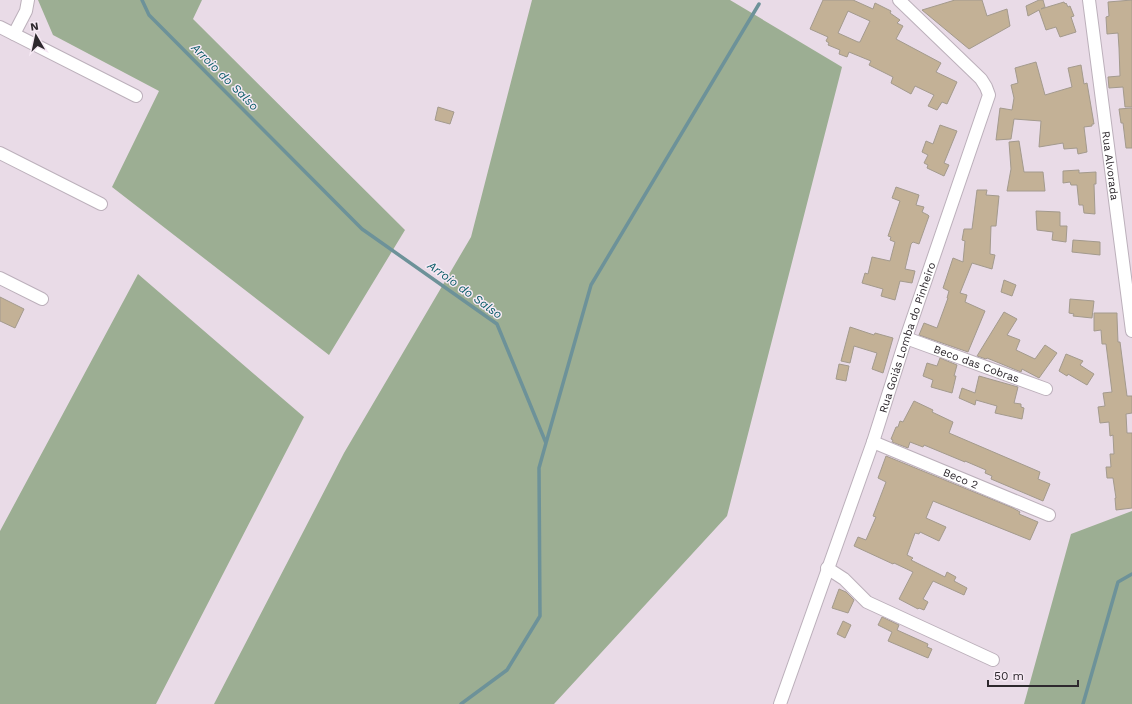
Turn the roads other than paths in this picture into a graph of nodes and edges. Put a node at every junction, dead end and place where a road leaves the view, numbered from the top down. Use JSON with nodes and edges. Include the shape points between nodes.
{"nodes":[{"id":1,"x":28,"y":0,"type":"edge"},
{"id":2,"x":899,"y":0,"type":"edge"},
{"id":3,"x":1089,"y":0,"type":"edge"},
{"id":4,"x":0,"y":27,"type":"edge"},
{"id":5,"x":14,"y":34,"type":"junction"},
{"id":6,"x":136,"y":96,"type":"dead end"},
{"id":7,"x":0,"y":153,"type":"edge"},
{"id":8,"x":101,"y":204,"type":"dead end"},
{"id":9,"x":0,"y":278,"type":"edge"},
{"id":10,"x":42,"y":299,"type":"dead end"},
{"id":11,"x":1132,"y":331,"type":"edge"},
{"id":12,"x":906,"y":338,"type":"junction"},
{"id":13,"x":1046,"y":389,"type":"dead end"},
{"id":14,"x":873,"y":442,"type":"junction"},
{"id":15,"x":1049,"y":515,"type":"dead end"},
{"id":16,"x":828,"y":568,"type":"junction"},
{"id":17,"x":993,"y":660,"type":"dead end"},
{"id":18,"x":780,"y":704,"type":"edge"}],
"edges":[{"from":1,"to":5,"type":"street","via":[[26,11]]},
{"from":2,"to":12,"type":"street","name":"Rua Goiás Lomba do Pinheiro","via":[[981,79],[988,96]]},
{"from":3,"to":11,"type":"street","name":"Rua Alvorada"},
{"from":4,"to":5,"type":"street"},
{"from":5,"to":6,"type":"street"},
{"from":7,"to":8,"type":"street"},
{"from":9,"to":10,"type":"street"},
{"from":12,"to":13,"type":"street","name":"Beco das Cobras"},
{"from":12,"to":14,"type":"street","name":"Rua Goiás Lomba do Pinheiro"},
{"from":14,"to":15,"type":"street","name":"Beco 2"},
{"from":14,"to":16,"type":"street","name":"Rua Goiás Lomba do Pinheiro"},
{"from":16,"to":17,"type":"street","via":[[844,579],[867,602]]},
{"from":16,"to":18,"type":"street","name":"Rua Goiás Lomba do Pinheiro"}]}
